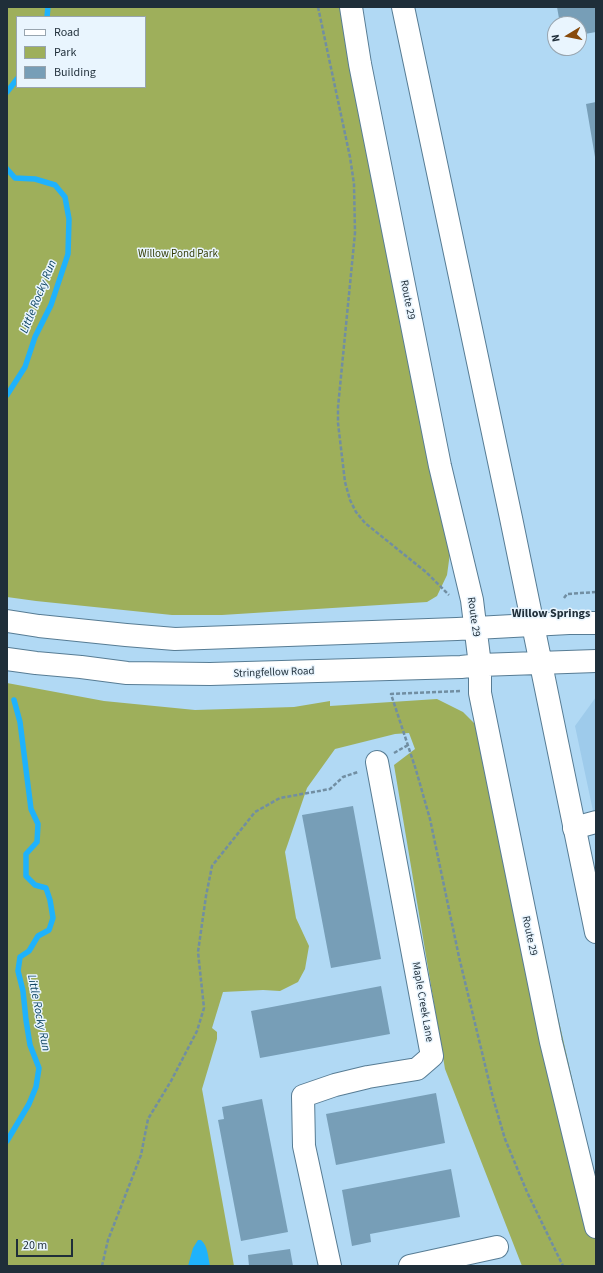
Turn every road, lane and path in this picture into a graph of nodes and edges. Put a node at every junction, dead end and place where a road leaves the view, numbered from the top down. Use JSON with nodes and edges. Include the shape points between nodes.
{"nodes":[{"id":1,"x":318,"y":7,"type":"edge"},
{"id":2,"x":351,"y":7,"type":"edge"},
{"id":3,"x":403,"y":7,"type":"edge"},
{"id":4,"x":596,"y":592,"type":"edge"},
{"id":5,"x":451,"y":596,"type":"dead end"},
{"id":6,"x":564,"y":598,"type":"dead end"},
{"id":7,"x":7,"y":621,"type":"edge"},
{"id":8,"x":596,"y":623,"type":"edge"},
{"id":9,"x":533,"y":626,"type":"junction"},
{"id":10,"x":475,"y":628,"type":"junction"},
{"id":11,"x":7,"y":659,"type":"edge"},
{"id":12,"x":596,"y":660,"type":"edge"},
{"id":13,"x":541,"y":663,"type":"junction"},
{"id":14,"x":480,"y":665,"type":"junction"},
{"id":15,"x":463,"y":692,"type":"dead end"},
{"id":16,"x":408,"y":745,"type":"junction"},
{"id":17,"x":377,"y":762,"type":"junction"},
{"id":18,"x":596,"y":822,"type":"edge"},
{"id":19,"x":574,"y":828,"type":"junction"},
{"id":20,"x":596,"y":932,"type":"edge"},
{"id":21,"x":596,"y":1227,"type":"edge"},
{"id":22,"x":496,"y":1247,"type":"dead end"},
{"id":23,"x":102,"y":1266,"type":"edge"},
{"id":24,"x":330,"y":1266,"type":"edge"},
{"id":25,"x":410,"y":1266,"type":"edge"},
{"id":26,"x":563,"y":1266,"type":"edge"}],
"edges":[{"from":1,"to":5,"type":"path","via":[[354,184],[355,233],[338,407],[345,482],[350,500],[365,523],[405,554]]},
{"from":2,"to":10,"type":"main road","name":"Route 29","via":[[360,64],[439,458],[472,600]]},
{"from":3,"to":9,"type":"main road"},
{"from":4,"to":6,"type":"path","via":[[567,594]]},
{"from":7,"to":10,"type":"main road","via":[[175,639]]},
{"from":8,"to":9,"type":"main road"},
{"from":9,"to":10,"type":"main road"},
{"from":9,"to":13,"type":"main road"},
{"from":10,"to":14,"type":"main road","name":"Route 29"},
{"from":11,"to":14,"type":"main road","name":"Stringfellow Road","via":[[127,673],[210,674]]},
{"from":12,"to":13,"type":"main road","name":"Stringfellow Road"},
{"from":13,"to":14,"type":"main road","name":"Stringfellow Road"},
{"from":13,"to":19,"type":"main road"},
{"from":14,"to":21,"type":"main road","name":"Route 29","via":[[480,693],[551,1042]]},
{"from":15,"to":16,"type":"path","via":[[392,694]]},
{"from":16,"to":17,"type":"path"},
{"from":16,"to":26,"type":"path","via":[[430,819],[459,957],[505,1139],[527,1192]]},
{"from":17,"to":23,"type":"path","via":[[365,771],[343,777],[330,789],[280,798],[255,812],[212,866],[198,952],[204,1008],[198,1031],[148,1118],[141,1154],[108,1240]]},
{"from":17,"to":24,"type":"main road","name":"Maple Creek Lane","via":[[432,1056],[417,1069],[368,1077],[303,1096],[304,1146]]},
{"from":18,"to":19,"type":"main road"},
{"from":19,"to":20,"type":"main road"},
{"from":22,"to":25,"type":"main road"}]}
